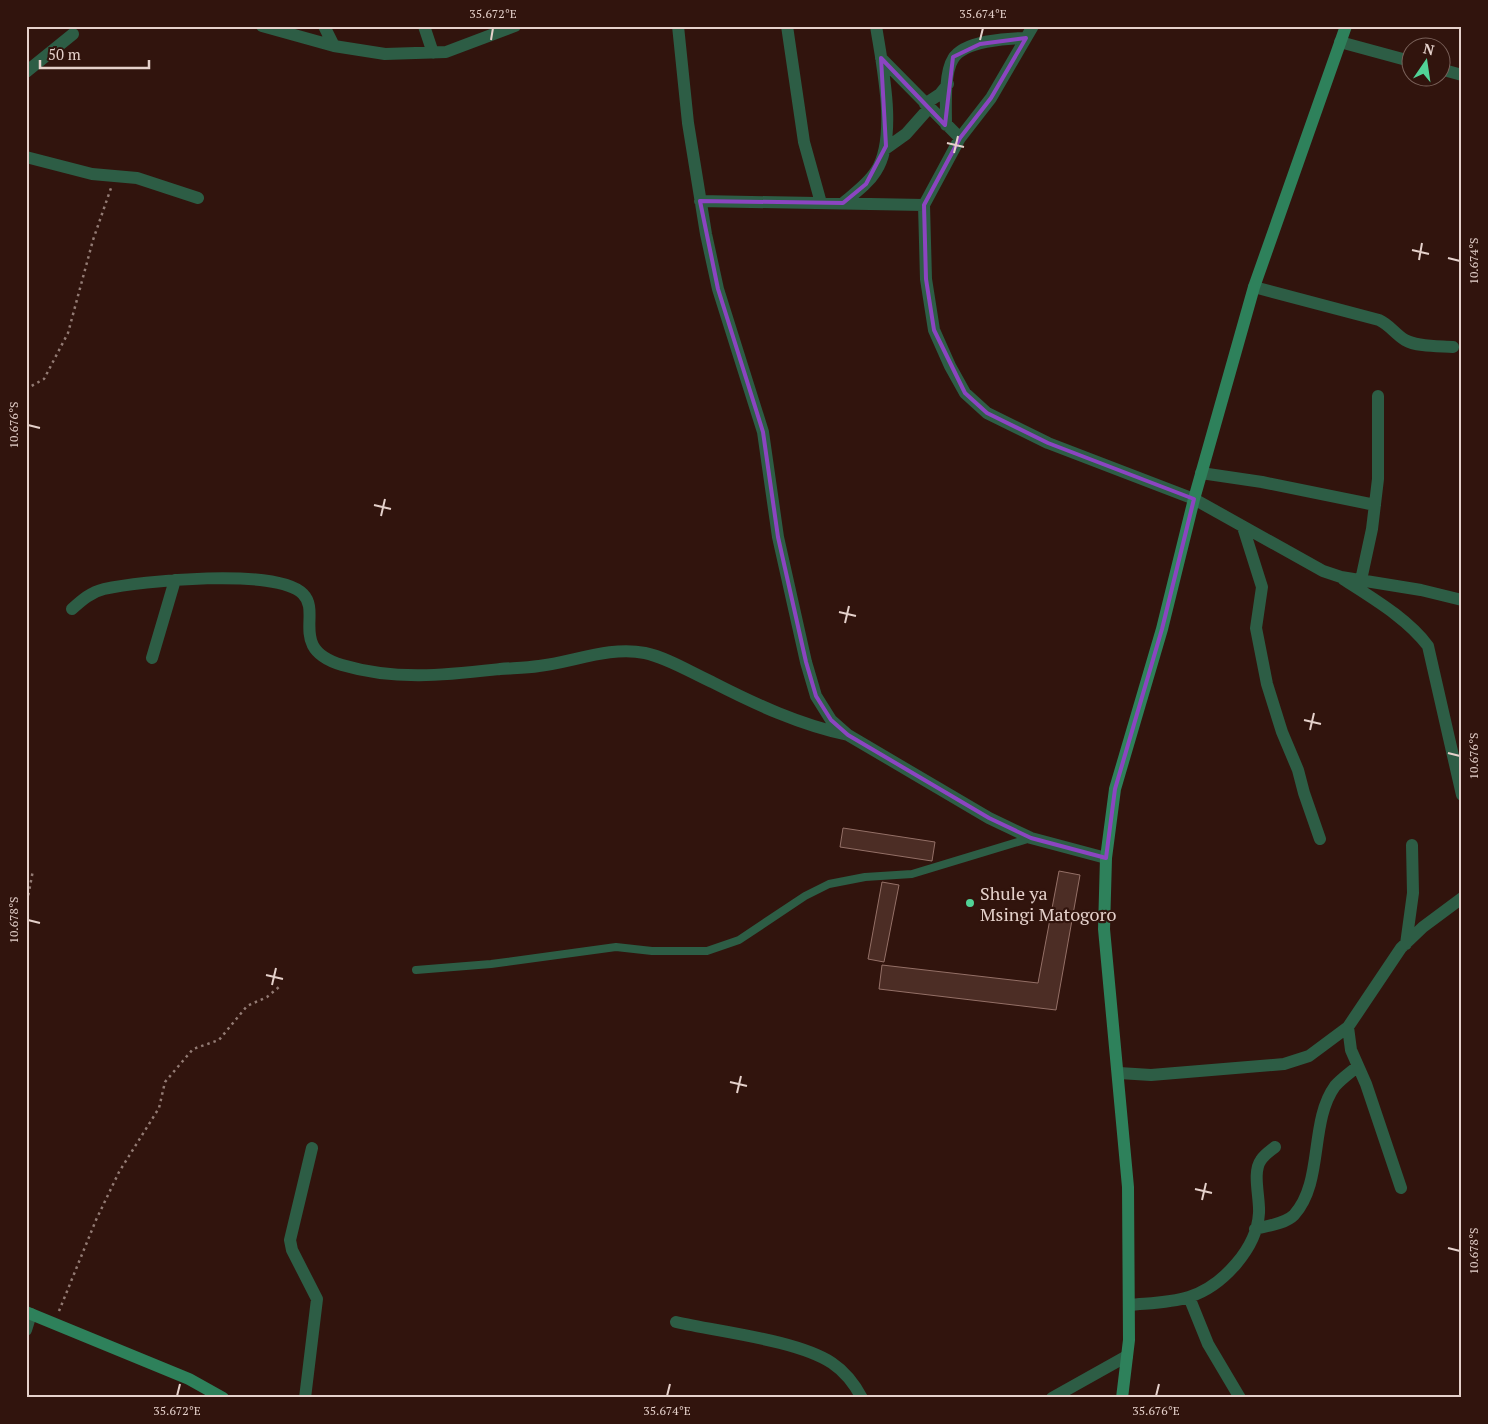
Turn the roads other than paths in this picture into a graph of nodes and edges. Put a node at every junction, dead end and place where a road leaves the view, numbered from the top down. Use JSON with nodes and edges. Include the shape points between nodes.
{"nodes":[{"id":1,"x":262,"y":26,"type":"edge"},
{"id":2,"x":324,"y":26,"type":"edge"},
{"id":3,"x":424,"y":26,"type":"edge"},
{"id":4,"x":515,"y":26,"type":"edge"},
{"id":5,"x":678,"y":26,"type":"edge"},
{"id":6,"x":787,"y":26,"type":"edge"},
{"id":7,"x":876,"y":26,"type":"edge"},
{"id":8,"x":1033,"y":26,"type":"edge"},
{"id":9,"x":1346,"y":26,"type":"edge"},
{"id":10,"x":73,"y":34,"type":"dead end"},
{"id":11,"x":1026,"y":38,"type":"junction"},
{"id":12,"x":1340,"y":42,"type":"junction"},
{"id":13,"x":334,"y":46,"type":"junction"},
{"id":14,"x":433,"y":54,"type":"junction"},
{"id":15,"x":881,"y":58,"type":"junction"},
{"id":16,"x":1400,"y":58,"type":"edge"},
{"id":17,"x":26,"y":72,"type":"edge"},
{"id":18,"x":948,"y":84,"type":"junction"},
{"id":19,"x":927,"y":106,"type":"junction"},
{"id":20,"x":946,"y":125,"type":"junction"},
{"id":21,"x":960,"y":138,"type":"junction"},
{"id":22,"x":885,"y":148,"type":"junction"},
{"id":23,"x":26,"y":157,"type":"edge"},
{"id":24,"x":198,"y":198,"type":"dead end"},
{"id":25,"x":700,"y":201,"type":"junction"},
{"id":26,"x":821,"y":203,"type":"junction"},
{"id":27,"x":843,"y":203,"type":"junction"},
{"id":28,"x":924,"y":205,"type":"junction"},
{"id":29,"x":1254,"y":287,"type":"junction"},
{"id":30,"x":1453,"y":347,"type":"dead end"},
{"id":31,"x":1378,"y":396,"type":"dead end"},
{"id":32,"x":1201,"y":473,"type":"junction"},
{"id":33,"x":1194,"y":499,"type":"junction"},
{"id":34,"x":1375,"y":505,"type":"junction"},
{"id":35,"x":1243,"y":527,"type":"junction"},
{"id":36,"x":1341,"y":577,"type":"junction"},
{"id":37,"x":175,"y":580,"type":"junction"},
{"id":38,"x":1361,"y":580,"type":"junction"},
{"id":39,"x":1462,"y":600,"type":"edge"},
{"id":40,"x":72,"y":609,"type":"dead end"},
{"id":41,"x":152,"y":658,"type":"dead end"},
{"id":42,"x":848,"y":735,"type":"junction"},
{"id":43,"x":1462,"y":795,"type":"edge"},
{"id":44,"x":1031,"y":838,"type":"junction"},
{"id":45,"x":1320,"y":838,"type":"dead end"},
{"id":46,"x":1412,"y":845,"type":"dead end"},
{"id":47,"x":1106,"y":858,"type":"junction"},
{"id":48,"x":1462,"y":898,"type":"edge"},
{"id":49,"x":1406,"y":944,"type":"junction"},
{"id":50,"x":416,"y":970,"type":"dead end"},
{"id":51,"x":1348,"y":1027,"type":"junction"},
{"id":52,"x":1358,"y":1066,"type":"junction"},
{"id":53,"x":1119,"y":1073,"type":"junction"},
{"id":54,"x":1275,"y":1147,"type":"dead end"},
{"id":55,"x":312,"y":1148,"type":"dead end"},
{"id":56,"x":1401,"y":1188,"type":"dead end"},
{"id":57,"x":1255,"y":1229,"type":"junction"},
{"id":58,"x":1189,"y":1297,"type":"junction"},
{"id":59,"x":1129,"y":1305,"type":"junction"},
{"id":60,"x":28,"y":1313,"type":"edge"},
{"id":61,"x":676,"y":1322,"type":"dead end"},
{"id":62,"x":26,"y":1330,"type":"edge"},
{"id":63,"x":1127,"y":1356,"type":"junction"},
{"id":64,"x":223,"y":1398,"type":"edge"},
{"id":65,"x":305,"y":1398,"type":"edge"},
{"id":66,"x":862,"y":1398,"type":"edge"},
{"id":67,"x":1052,"y":1398,"type":"edge"},
{"id":68,"x":1122,"y":1398,"type":"edge"},
{"id":69,"x":1240,"y":1398,"type":"edge"}],
"edges":[{"from":1,"to":13,"type":"street"},
{"from":2,"to":13,"type":"street"},
{"from":3,"to":14,"type":"street"},
{"from":4,"to":14,"type":"street"},
{"from":5,"to":25,"type":"street"},
{"from":6,"to":26,"type":"street","via":[[804,142]]},
{"from":7,"to":15,"type":"street"},
{"from":8,"to":11,"type":"street"},
{"from":9,"to":12,"type":"street"},
{"from":10,"to":17,"type":"street"},
{"from":11,"to":18,"type":"street","via":[[993,41],[960,52],[949,66]]},
{"from":11,"to":21,"type":"street","via":[[991,98]]},
{"from":12,"to":16,"type":"street"},
{"from":12,"to":29,"type":"street"},
{"from":13,"to":14,"type":"street","via":[[386,54]]},
{"from":15,"to":19,"type":"street"},
{"from":15,"to":22,"type":"street"},
{"from":18,"to":19,"type":"street"},
{"from":18,"to":20,"type":"street"},
{"from":19,"to":20,"type":"street"},
{"from":19,"to":22,"type":"street","via":[[906,134]]},
{"from":20,"to":21,"type":"street"},
{"from":21,"to":28,"type":"street"},
{"from":22,"to":27,"type":"street","via":[[877,170]]},
{"from":23,"to":24,"type":"street","via":[[92,174],[137,178]]},
{"from":25,"to":26,"type":"street"},
{"from":25,"to":42,"type":"street","via":[[718,289],[763,432],[778,537],[806,662],[816,696],[831,720]]},
{"from":26,"to":27,"type":"street"},
{"from":27,"to":28,"type":"street"},
{"from":28,"to":33,"type":"street","via":[[926,280],[934,330],[965,393],[987,413],[1048,443]]},
{"from":29,"to":30,"type":"street","via":[[1379,320],[1389,324],[1402,339],[1410,342]]},
{"from":29,"to":32,"type":"street"},
{"from":31,"to":34,"type":"street"},
{"from":32,"to":33,"type":"street"},
{"from":32,"to":34,"type":"street"},
{"from":33,"to":35,"type":"street"},
{"from":33,"to":47,"type":"street","via":[[1162,629],[1115,789]]},
{"from":34,"to":38,"type":"street"},
{"from":35,"to":36,"type":"street","via":[[1310,565]]},
{"from":35,"to":45,"type":"street","via":[[1262,587],[1256,628],[1267,684]]},
{"from":36,"to":38,"type":"street"},
{"from":36,"to":43,"type":"street","via":[[1398,617],[1428,646]]},
{"from":37,"to":40,"type":"street","via":[[103,589],[86,596]]},
{"from":37,"to":41,"type":"street"},
{"from":37,"to":42,"type":"street","via":[[241,579],[291,586],[304,594],[310,639],[319,654],[342,665],[419,677],[539,666],[611,652],[645,653],[817,728]]},
{"from":38,"to":39,"type":"street"},
{"from":42,"to":44,"type":"street","via":[[989,818]]},
{"from":44,"to":47,"type":"street"},
{"from":44,"to":50,"type":"lane","via":[[912,874],[865,877],[829,884],[739,940],[707,951],[616,947],[491,964]]},
{"from":46,"to":49,"type":"street","via":[[1413,893]]},
{"from":47,"to":53,"type":"street","via":[[1104,929]]},
{"from":48,"to":49,"type":"street"},
{"from":49,"to":51,"type":"street"},
{"from":51,"to":52,"type":"street","via":[[1351,1050]]},
{"from":51,"to":53,"type":"street","via":[[1309,1056],[1284,1064],[1151,1075]]},
{"from":52,"to":56,"type":"street"},
{"from":52,"to":57,"type":"street","via":[[1336,1086],[1328,1100],[1318,1134],[1312,1176],[1294,1215],[1282,1222]]},
{"from":53,"to":59,"type":"street","via":[[1128,1187]]},
{"from":54,"to":57,"type":"street","via":[[1261,1159],[1257,1168],[1259,1215]]},
{"from":55,"to":65,"type":"street","via":[[290,1240],[317,1299]]},
{"from":57,"to":58,"type":"street","via":[[1244,1254],[1229,1271],[1206,1289]]},
{"from":58,"to":59,"type":"street"},
{"from":58,"to":69,"type":"street","via":[[1208,1344]]},
{"from":59,"to":63,"type":"street"},
{"from":60,"to":62,"type":"street"},
{"from":60,"to":64,"type":"street","via":[[190,1379]]},
{"from":61,"to":66,"type":"street","via":[[810,1352],[833,1363],[848,1377]]},
{"from":63,"to":67,"type":"street"},
{"from":63,"to":68,"type":"street"}]}
